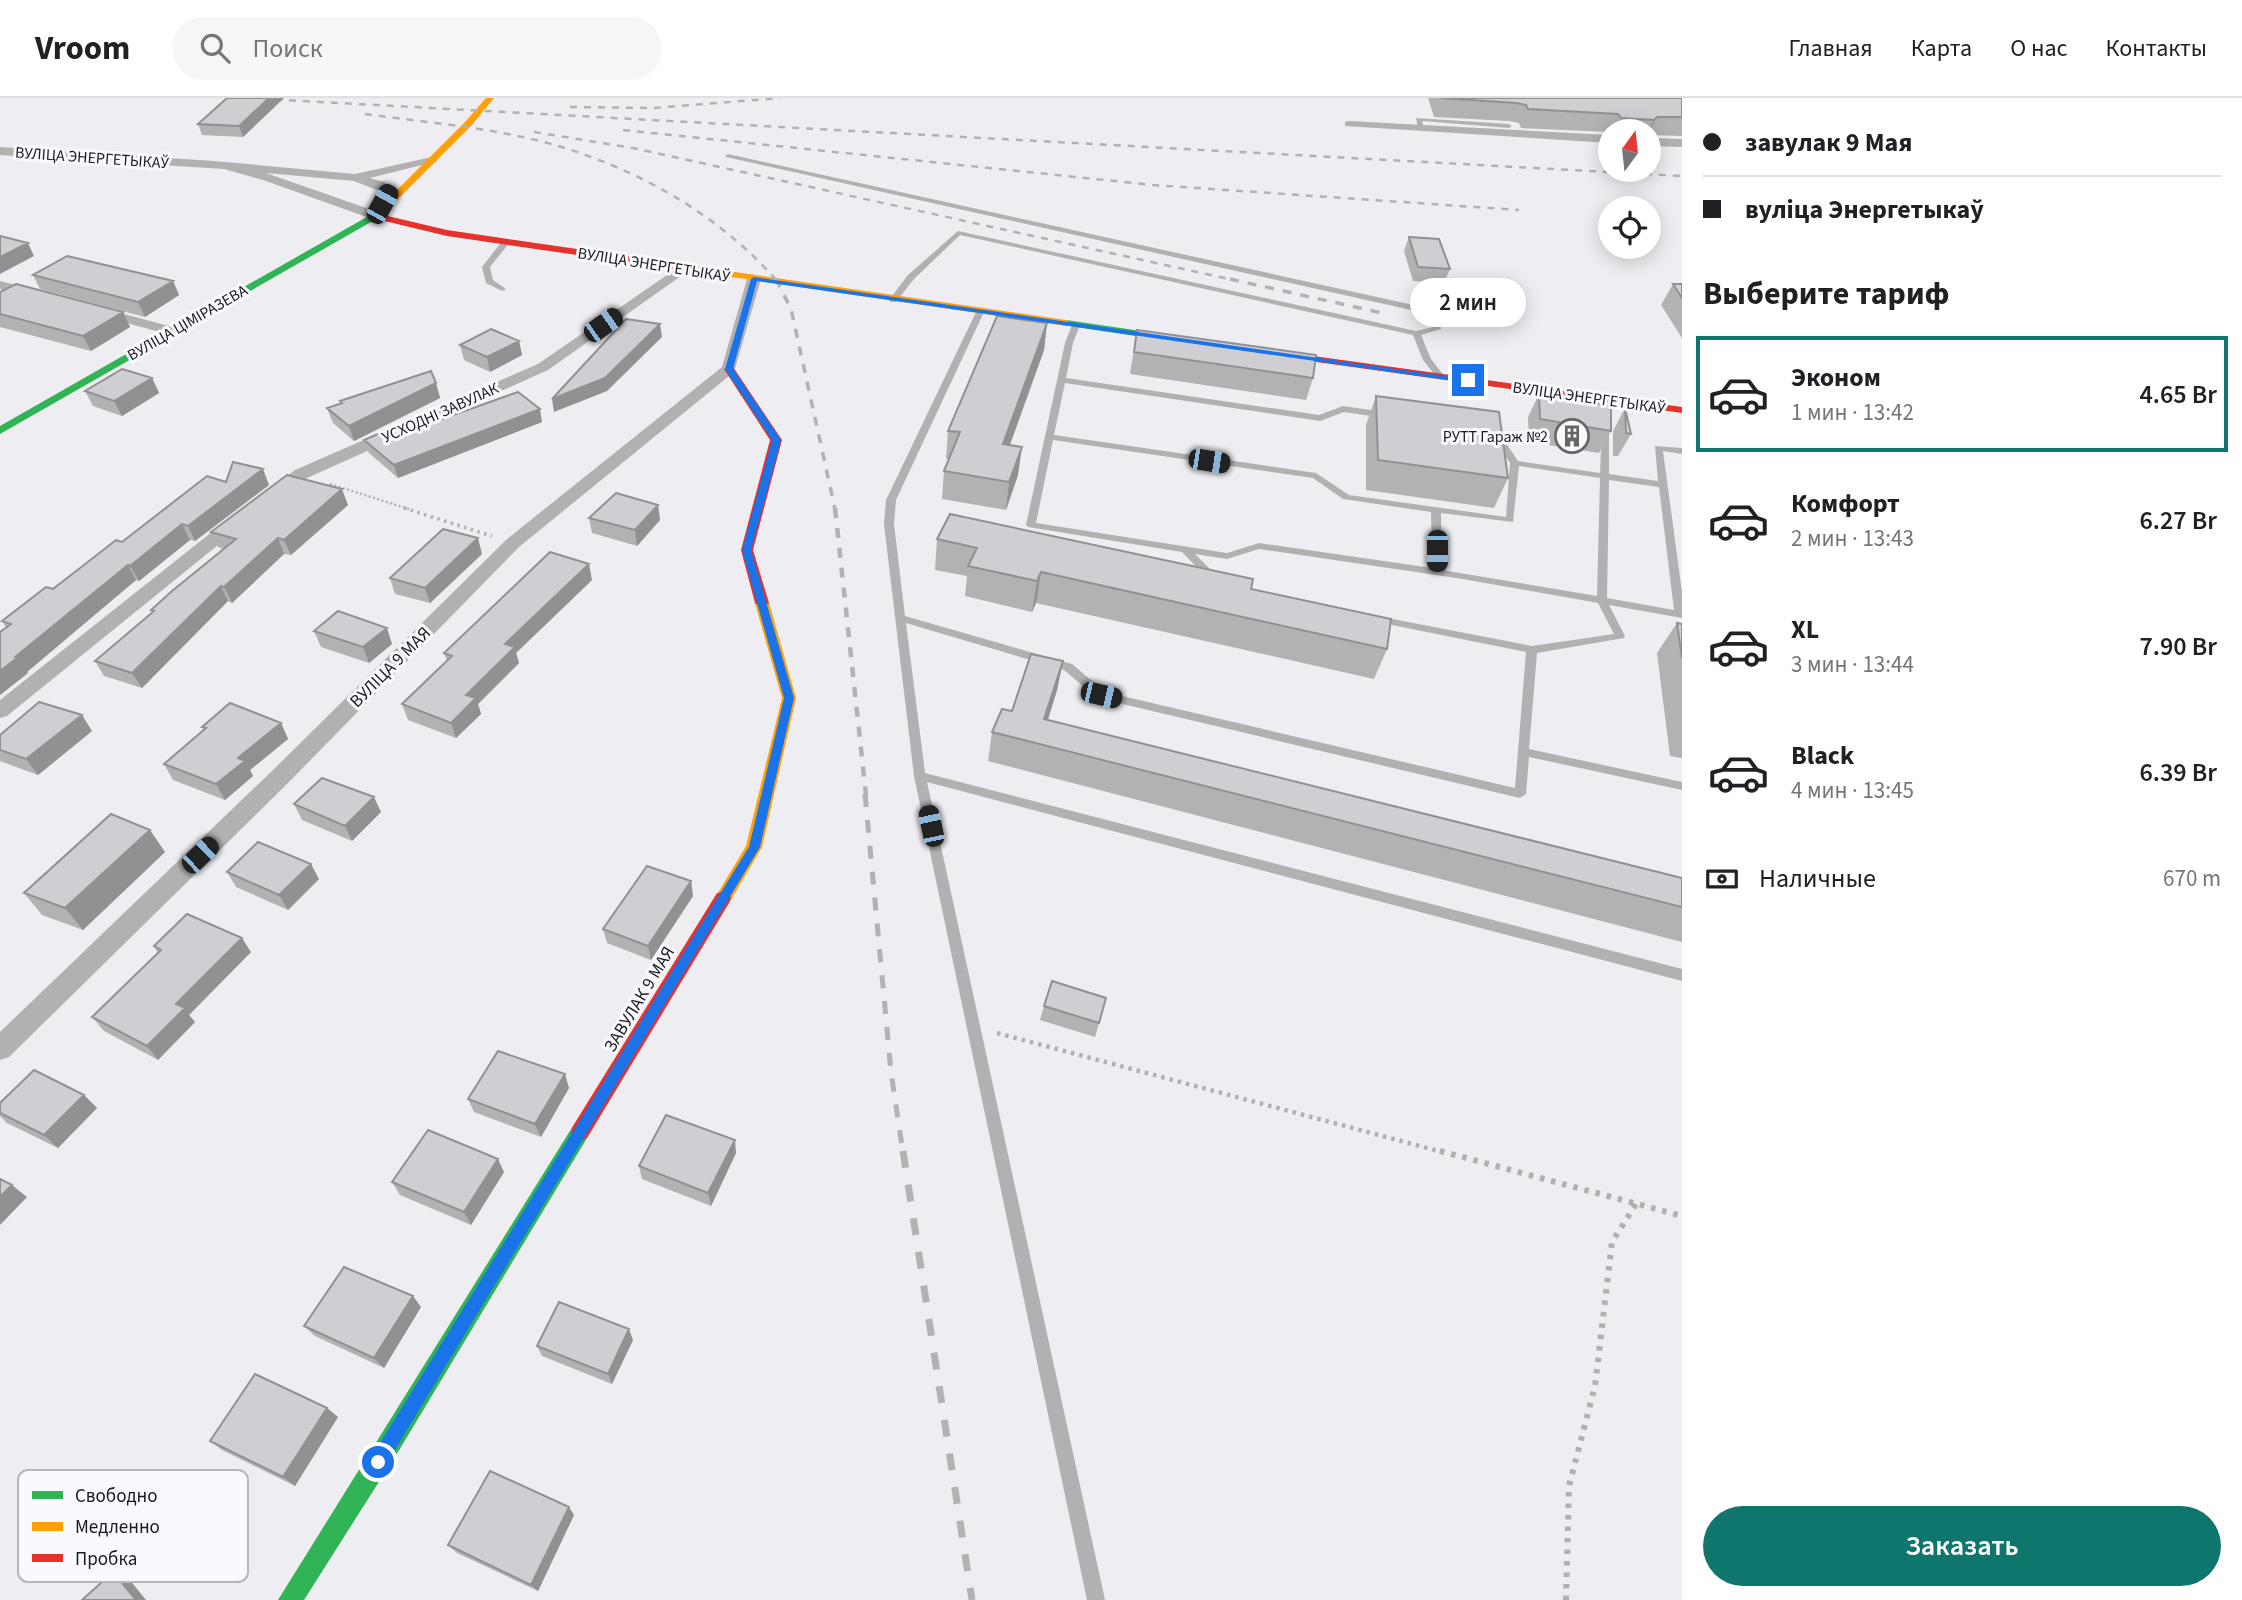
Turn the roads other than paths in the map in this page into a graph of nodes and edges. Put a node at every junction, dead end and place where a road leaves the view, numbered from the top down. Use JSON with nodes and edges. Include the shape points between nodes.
{"nodes":[{"id":1,"x":490,"y":98,"type":"edge"},
{"id":2,"x":1349,"y":124,"type":"dead end"},
{"id":3,"x":1509,"y":126,"type":"edge"},
{"id":4,"x":1421,"y":128,"type":"junction"},
{"id":5,"x":1598,"y":138,"type":"edge"},
{"id":6,"x":1661,"y":143,"type":"edge"},
{"id":7,"x":1682,"y":144,"type":"edge"},
{"id":8,"x":0,"y":151,"type":"edge"},
{"id":9,"x":728,"y":156,"type":"dead end"},
{"id":10,"x":432,"y":161,"type":"junction"},
{"id":11,"x":225,"y":166,"type":"junction"},
{"id":12,"x":334,"y":176,"type":"junction"},
{"id":13,"x":375,"y":216,"type":"junction"},
{"id":14,"x":506,"y":242,"type":"junction"},
{"id":15,"x":683,"y":268,"type":"junction"},
{"id":16,"x":754,"y":279,"type":"junction"},
{"id":17,"x":0,"y":285,"type":"edge"},
{"id":18,"x":502,"y":289,"type":"dead end"},
{"id":19,"x":53,"y":299,"type":"edge"},
{"id":20,"x":893,"y":300,"type":"junction"},
{"id":21,"x":79,"y":306,"type":"edge"},
{"id":22,"x":980,"y":312,"type":"junction"},
{"id":23,"x":1076,"y":326,"type":"junction"},
{"id":24,"x":171,"y":331,"type":"junction"},
{"id":25,"x":1416,"y":333,"type":"junction"},
{"id":26,"x":1197,"y":342,"type":"edge"},
{"id":27,"x":1251,"y":350,"type":"edge"},
{"id":28,"x":729,"y":369,"type":"junction"},
{"id":29,"x":1441,"y":377,"type":"junction"},
{"id":30,"x":1061,"y":380,"type":"junction"},
{"id":31,"x":1606,"y":408,"type":"junction"},
{"id":32,"x":1682,"y":410,"type":"edge"},
{"id":33,"x":1394,"y":416,"type":"edge"},
{"id":34,"x":1483,"y":429,"type":"edge"},
{"id":35,"x":0,"y":431,"type":"edge"},
{"id":36,"x":1049,"y":437,"type":"junction"},
{"id":37,"x":1682,"y":451,"type":"edge"},
{"id":38,"x":1515,"y":463,"type":"junction"},
{"id":39,"x":1607,"y":476,"type":"junction"},
{"id":40,"x":1663,"y":485,"type":"junction"},
{"id":41,"x":1436,"y":510,"type":"junction"},
{"id":42,"x":1186,"y":550,"type":"junction"},
{"id":43,"x":1437,"y":572,"type":"junction"},
{"id":44,"x":1223,"y":588,"type":"edge"},
{"id":45,"x":1602,"y":600,"type":"junction"},
{"id":46,"x":1681,"y":615,"type":"edge"},
{"id":47,"x":901,"y":618,"type":"junction"},
{"id":48,"x":1370,"y":618,"type":"edge"},
{"id":49,"x":1532,"y":650,"type":"junction"},
{"id":50,"x":0,"y":711,"type":"edge"},
{"id":51,"x":1523,"y":752,"type":"junction"},
{"id":52,"x":920,"y":776,"type":"junction"},
{"id":53,"x":1682,"y":786,"type":"edge"},
{"id":54,"x":1682,"y":975,"type":"edge"},
{"id":55,"x":0,"y":1049,"type":"edge"},
{"id":56,"x":290,"y":1600,"type":"edge"},
{"id":57,"x":1096,"y":1600,"type":"edge"}],
"edges":[{"from":1,"to":10,"type":"main road","name":"ВУЛІЦА ЦІМІРАЗЕВА"},
{"from":2,"to":4,"type":"street"},
{"from":3,"to":4,"type":"lane","via":[[1418,119]]},
{"from":4,"to":5,"type":"street"},
{"from":6,"to":7,"type":"street"},
{"from":8,"to":11,"type":"street","name":"ВУЛІЦА ЭНЕРГЕТЫКАЎ"},
{"from":9,"to":25,"type":"lane","via":[[1433,312],[1437,329]]},
{"from":10,"to":12,"type":"street","via":[[365,175]]},
{"from":10,"to":13,"type":"main road","name":"ВУЛІЦА ЦІМІРАЗЕВА"},
{"from":11,"to":12,"type":"street"},
{"from":11,"to":13,"type":"street"},
{"from":12,"to":13,"type":"street","via":[[362,180],[389,191]]},
{"from":13,"to":14,"type":"main road","name":"ВУЛІЦА ЭНЕРГЕТЫКАЎ"},
{"from":13,"to":24,"type":"main road","name":"ВУЛІЦА ЦІМІРАЗЕВА"},
{"from":14,"to":15,"type":"main road","name":"ВУЛІЦА ЭНЕРГЕТЫКАЎ"},
{"from":14,"to":18,"type":"lane","via":[[486,267],[489,281]]},
{"from":15,"to":16,"type":"main road","name":"ВУЛІЦА ЭНЕРГЕТЫКАЎ"},
{"from":15,"to":50,"type":"street","name":"УСХОДНІ ЗАВУЛАК","via":[[543,367],[300,474]]},
{"from":16,"to":20,"type":"main road","name":"ВУЛІЦА ЭНЕРГЕТЫКАЎ"},
{"from":16,"to":28,"type":"street"},
{"from":17,"to":19,"type":"street"},
{"from":20,"to":22,"type":"main road","name":"ВУЛІЦА ЭНЕРГЕТЫКАЎ"},
{"from":20,"to":25,"type":"lane","via":[[958,233]]},
{"from":21,"to":24,"type":"street"},
{"from":22,"to":23,"type":"main road","name":"ВУЛІЦА ЭНЕРГЕТЫКАЎ"},
{"from":22,"to":47,"type":"lane","via":[[891,500],[889,524]]},
{"from":23,"to":26,"type":"main road","name":"ВУЛІЦА ЭНЕРГЕТЫКАЎ"},
{"from":23,"to":30,"type":"lane"},
{"from":24,"to":35,"type":"main road","name":"ВУЛІЦА ЦІМІРАЗЕВА"},
{"from":25,"to":29,"type":"lane","via":[[1427,360]]},
{"from":27,"to":29,"type":"main road","name":"ВУЛІЦА ЭНЕРГЕТЫКАЎ"},
{"from":28,"to":55,"type":"street","name":"ВУЛІЦА 9 МАЯ","via":[[513,543]]},
{"from":28,"to":56,"type":"main road","name":"ЗАВУЛАК 9 МАЯ","via":[[776,440],[747,550],[789,698],[754,847]]},
{"from":29,"to":31,"type":"main road","name":"ВУЛІЦА ЭНЕРГЕТЫКАЎ"},
{"from":30,"to":33,"type":"lane","via":[[1320,418],[1343,409]]},
{"from":30,"to":36,"type":"lane"},
{"from":31,"to":32,"type":"main road","name":"ВУЛІЦА ЭНЕРГЕТЫКАЎ"},
{"from":31,"to":39,"type":"lane"},
{"from":34,"to":38,"type":"lane","via":[[1495,431]]},
{"from":36,"to":41,"type":"lane","via":[[1316,477],[1346,497]]},
{"from":36,"to":42,"type":"lane","via":[[1031,525]]},
{"from":37,"to":40,"type":"lane","via":[[1658,448]]},
{"from":38,"to":39,"type":"lane"},
{"from":38,"to":41,"type":"lane","via":[[1510,520]]},
{"from":39,"to":40,"type":"lane"},
{"from":39,"to":45,"type":"lane"},
{"from":40,"to":46,"type":"lane"},
{"from":41,"to":43,"type":"lane"},
{"from":42,"to":43,"type":"lane","via":[[1227,556],[1259,546]]},
{"from":42,"to":44,"type":"lane"},
{"from":43,"to":45,"type":"lane"},
{"from":45,"to":46,"type":"lane"},
{"from":45,"to":49,"type":"lane","via":[[1620,636]]},
{"from":47,"to":51,"type":"lane","via":[[1068,667],[1101,695],[1520,794]]},
{"from":47,"to":52,"type":"lane"},
{"from":48,"to":49,"type":"lane"},
{"from":49,"to":51,"type":"lane"},
{"from":51,"to":53,"type":"lane"},
{"from":52,"to":54,"type":"lane"},
{"from":52,"to":57,"type":"lane"}]}
